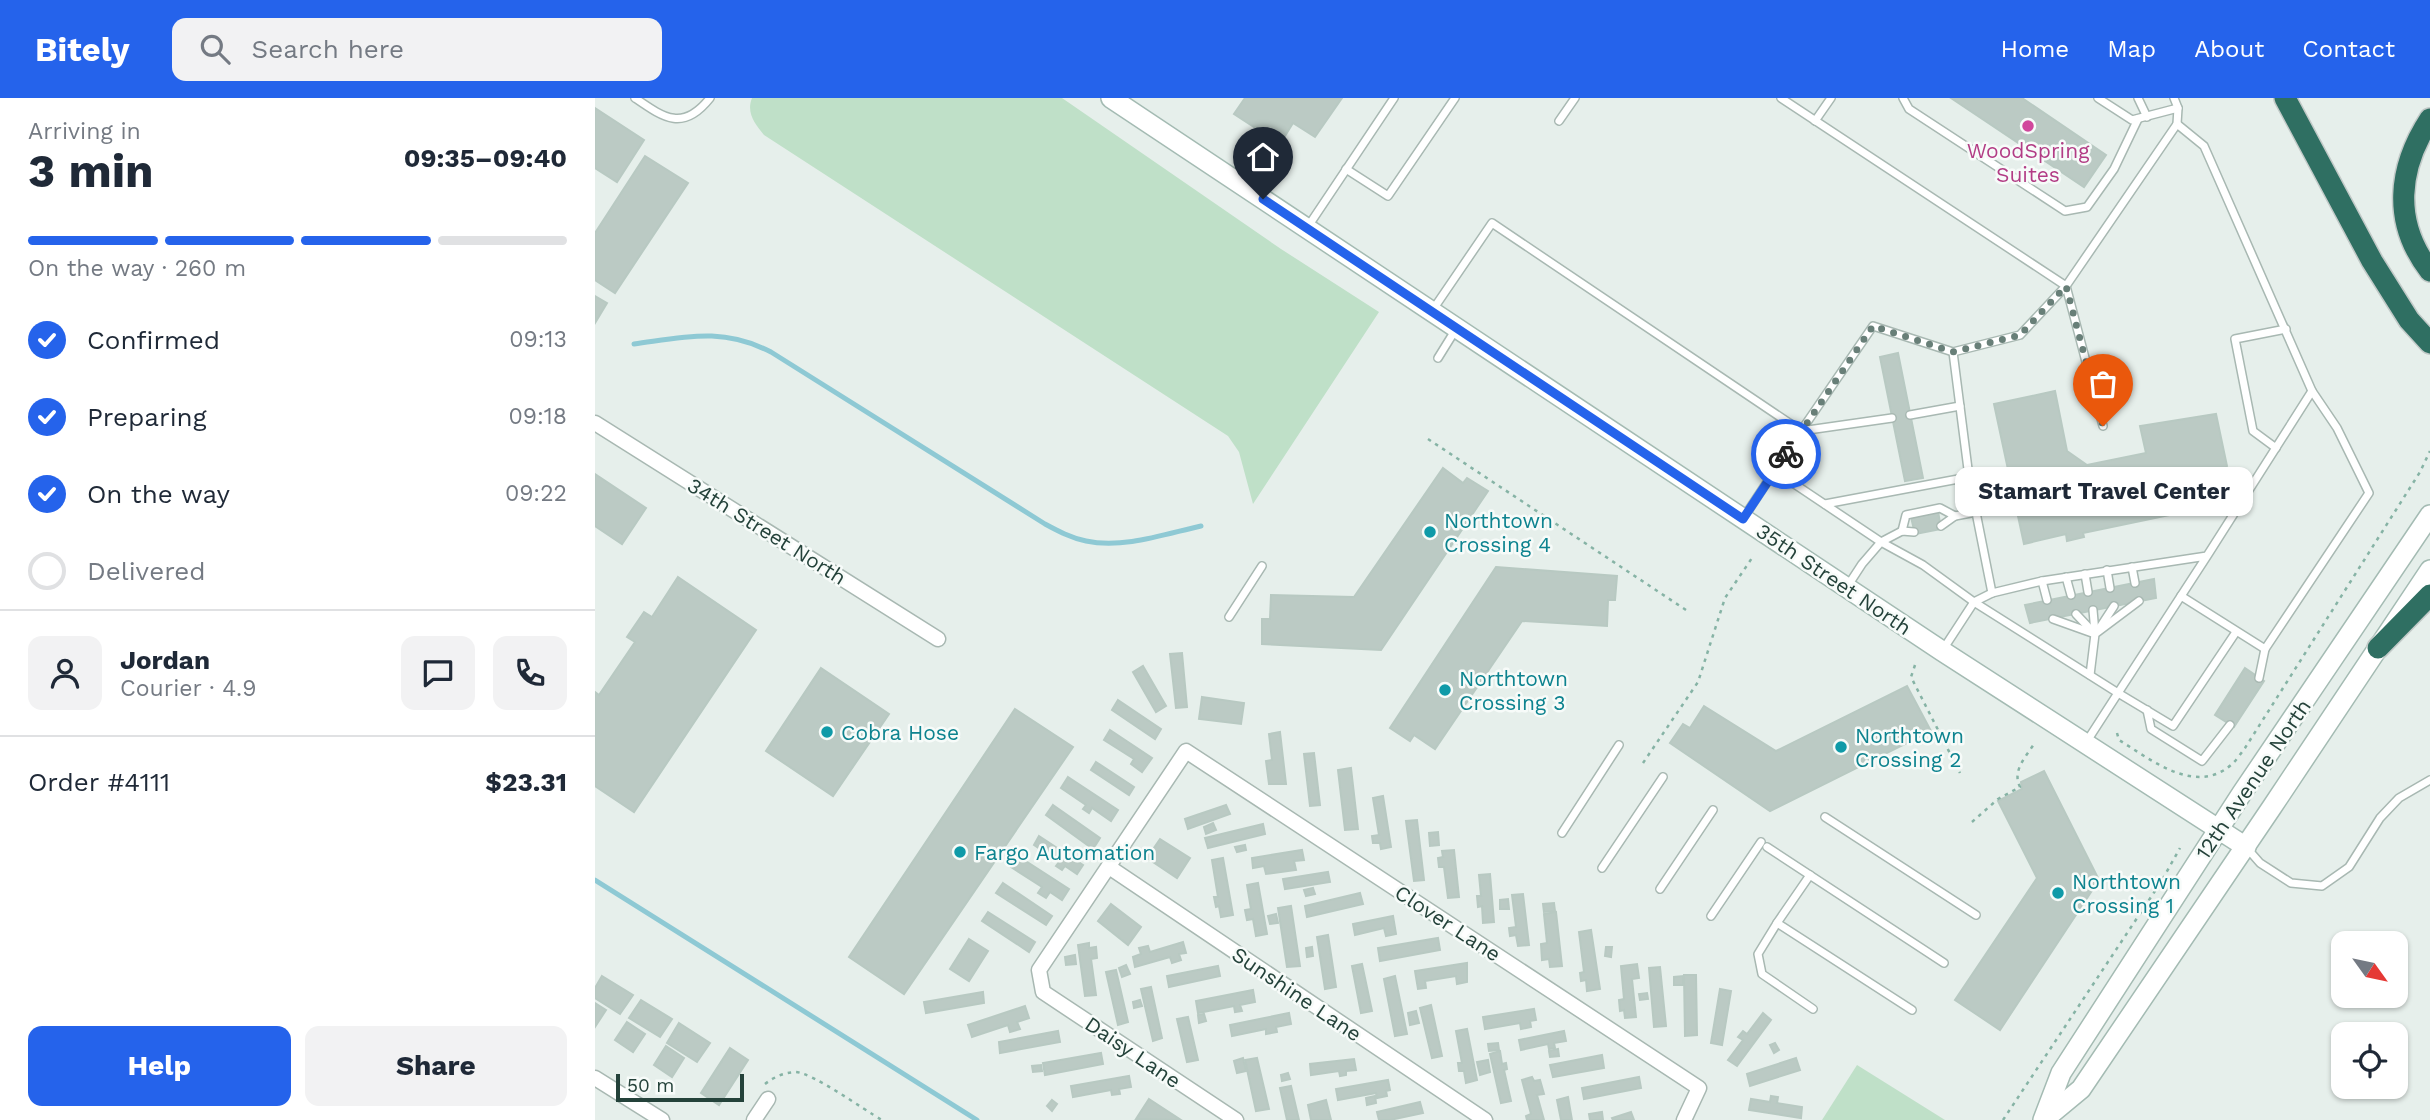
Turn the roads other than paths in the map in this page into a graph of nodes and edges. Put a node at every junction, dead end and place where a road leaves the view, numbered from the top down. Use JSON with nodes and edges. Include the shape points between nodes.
{"nodes":[{"id":1,"x":635,"y":98,"type":"edge"},
{"id":2,"x":710,"y":98,"type":"edge"},
{"id":3,"x":1111,"y":98,"type":"edge"},
{"id":4,"x":1394,"y":98,"type":"edge"},
{"id":5,"x":1455,"y":98,"type":"edge"},
{"id":6,"x":1575,"y":98,"type":"edge"},
{"id":7,"x":1781,"y":98,"type":"edge"},
{"id":8,"x":1831,"y":98,"type":"edge"},
{"id":9,"x":1903,"y":98,"type":"edge"},
{"id":10,"x":2098,"y":98,"type":"edge"},
{"id":11,"x":2138,"y":98,"type":"edge"},
{"id":12,"x":2174,"y":98,"type":"edge"},
{"id":13,"x":2285,"y":98,"type":"edge"},
{"id":14,"x":2178,"y":107,"type":"junction"},
{"id":15,"x":2143,"y":118,"type":"junction"},
{"id":16,"x":2430,"y":119,"type":"edge"},
{"id":17,"x":1559,"y":121,"type":"dead end"},
{"id":18,"x":1815,"y":121,"type":"junction"},
{"id":19,"x":2177,"y":124,"type":"junction"},
{"id":20,"x":1346,"y":169,"type":"junction"},
{"id":21,"x":1307,"y":228,"type":"junction"},
{"id":22,"x":2372,"y":261,"type":"junction"},
{"id":23,"x":2430,"y":271,"type":"edge"},
{"id":24,"x":2066,"y":286,"type":"junction"},
{"id":25,"x":1431,"y":312,"type":"junction"},
{"id":26,"x":2430,"y":320,"type":"edge"},
{"id":27,"x":1457,"y":329,"type":"junction"},
{"id":28,"x":2285,"y":329,"type":"junction"},
{"id":29,"x":2430,"y":343,"type":"edge"},
{"id":30,"x":1953,"y":352,"type":"junction"},
{"id":31,"x":1438,"y":358,"type":"dead end"},
{"id":32,"x":2312,"y":391,"type":"junction"},
{"id":33,"x":1960,"y":406,"type":"junction"},
{"id":34,"x":1910,"y":415,"type":"dead end"},
{"id":35,"x":1892,"y":418,"type":"dead end"},
{"id":36,"x":595,"y":423,"type":"edge"},
{"id":37,"x":2103,"y":426,"type":"dead end"},
{"id":38,"x":1801,"y":432,"type":"junction"},
{"id":39,"x":2276,"y":448,"type":"junction"},
{"id":40,"x":1775,"y":471,"type":"junction"},
{"id":41,"x":1969,"y":477,"type":"junction"},
{"id":42,"x":1824,"y":504,"type":"junction"},
{"id":43,"x":1976,"y":512,"type":"junction"},
{"id":44,"x":2430,"y":515,"type":"edge"},
{"id":45,"x":1955,"y":516,"type":"junction"},
{"id":46,"x":1743,"y":519,"type":"junction"},
{"id":47,"x":1941,"y":526,"type":"dead end"},
{"id":48,"x":1902,"y":531,"type":"junction"},
{"id":49,"x":1914,"y":531,"type":"dead end"},
{"id":50,"x":1881,"y":542,"type":"junction"},
{"id":51,"x":2207,"y":556,"type":"junction"},
{"id":52,"x":1262,"y":566,"type":"dead end"},
{"id":53,"x":2132,"y":567,"type":"junction"},
{"id":54,"x":2107,"y":570,"type":"junction"},
{"id":55,"x":2430,"y":570,"type":"edge"},
{"id":56,"x":2085,"y":574,"type":"junction"},
{"id":57,"x":2066,"y":577,"type":"junction"},
{"id":58,"x":2042,"y":581,"type":"junction"},
{"id":59,"x":2135,"y":583,"type":"dead end"},
{"id":60,"x":1846,"y":587,"type":"junction"},
{"id":61,"x":2110,"y":588,"type":"dead end"},
{"id":62,"x":2088,"y":592,"type":"dead end"},
{"id":63,"x":1992,"y":593,"type":"junction"},
{"id":64,"x":2071,"y":595,"type":"dead end"},
{"id":65,"x":2430,"y":595,"type":"edge"},
{"id":66,"x":2181,"y":596,"type":"junction"},
{"id":67,"x":2047,"y":600,"type":"dead end"},
{"id":68,"x":1974,"y":601,"type":"junction"},
{"id":69,"x":2139,"y":601,"type":"dead end"},
{"id":70,"x":2114,"y":606,"type":"dead end"},
{"id":71,"x":2093,"y":610,"type":"dead end"},
{"id":72,"x":2076,"y":614,"type":"dead end"},
{"id":73,"x":1229,"y":617,"type":"dead end"},
{"id":74,"x":2053,"y":618,"type":"dead end"},
{"id":75,"x":2236,"y":632,"type":"junction"},
{"id":76,"x":2095,"y":634,"type":"junction"},
{"id":77,"x":938,"y":639,"type":"dead end"},
{"id":78,"x":2378,"y":648,"type":"junction"},
{"id":79,"x":2265,"y":649,"type":"junction"},
{"id":80,"x":1942,"y":651,"type":"junction"},
{"id":81,"x":2090,"y":675,"type":"junction"},
{"id":82,"x":2259,"y":678,"type":"dead end"},
{"id":83,"x":2117,"y":693,"type":"junction"},
{"id":84,"x":2147,"y":710,"type":"junction"},
{"id":85,"x":2230,"y":725,"type":"dead end"},
{"id":86,"x":2085,"y":744,"type":"junction"},
{"id":87,"x":1619,"y":745,"type":"dead end"},
{"id":88,"x":1663,"y":777,"type":"dead end"},
{"id":89,"x":2430,"y":780,"type":"edge"},
{"id":90,"x":1713,"y":810,"type":"dead end"},
{"id":91,"x":1825,"y":817,"type":"dead end"},
{"id":92,"x":2219,"y":829,"type":"junction"},
{"id":93,"x":1562,"y":833,"type":"dead end"},
{"id":94,"x":2246,"y":847,"type":"junction"},
{"id":95,"x":1108,"y":867,"type":"junction"},
{"id":96,"x":1602,"y":868,"type":"dead end"},
{"id":97,"x":1810,"y":874,"type":"junction"},
{"id":98,"x":1660,"y":889,"type":"dead end"},
{"id":99,"x":1976,"y":915,"type":"dead end"},
{"id":100,"x":1711,"y":916,"type":"dead end"},
{"id":101,"x":1777,"y":923,"type":"junction"},
{"id":102,"x":1944,"y":963,"type":"dead end"},
{"id":103,"x":1813,"y":1009,"type":"dead end"},
{"id":104,"x":1912,"y":1010,"type":"dead end"},
{"id":105,"x":595,"y":1078,"type":"edge"},
{"id":106,"x":763,"y":1094,"type":"road end"},
{"id":107,"x":662,"y":1120,"type":"edge"},
{"id":108,"x":754,"y":1120,"type":"edge"},
{"id":109,"x":1236,"y":1120,"type":"edge"},
{"id":110,"x":1485,"y":1120,"type":"edge"},
{"id":111,"x":1684,"y":1120,"type":"edge"},
{"id":112,"x":2044,"y":1120,"type":"edge"}],
"edges":[{"from":1,"to":2,"type":"lane","via":[[663,117],[684,119]]},
{"from":3,"to":21,"type":"main road","name":"35th Street North"},
{"from":4,"to":20,"type":"lane"},
{"from":5,"to":20,"type":"lane","via":[[1388,196]]},
{"from":6,"to":17,"type":"lane"},
{"from":7,"to":18,"type":"lane"},
{"from":8,"to":18,"type":"lane"},
{"from":9,"to":15,"type":"lane","via":[[1909,109],[2066,211],[2087,207]]},
{"from":10,"to":15,"type":"lane","via":[[2132,120]]},
{"from":11,"to":15,"type":"lane"},
{"from":12,"to":14,"type":"lane"},
{"from":13,"to":22,"type":"highway"},
{"from":14,"to":15,"type":"lane"},
{"from":14,"to":19,"type":"lane"},
{"from":16,"to":23,"type":"highway","via":[[2408,160],[2404,211],[2421,260]]},
{"from":18,"to":24,"type":"lane"},
{"from":19,"to":24,"type":"lane"},
{"from":19,"to":28,"type":"lane","via":[[2204,146]]},
{"from":20,"to":21,"type":"lane"},
{"from":21,"to":25,"type":"main road","name":"35th Street North"},
{"from":22,"to":26,"type":"highway","via":[[2414,309]]},
{"from":22,"to":29,"type":"highway","via":[[2409,320]]},
{"from":24,"to":30,"type":"lane","via":[[2020,335]]},
{"from":24,"to":37,"type":"lane"},
{"from":25,"to":27,"type":"main road","name":"35th Street North"},
{"from":25,"to":38,"type":"lane","via":[[1492,223]]},
{"from":27,"to":31,"type":"lane"},
{"from":27,"to":46,"type":"main road","name":"35th Street North"},
{"from":28,"to":32,"type":"lane"},
{"from":28,"to":39,"type":"lane","via":[[2235,339],[2253,431]]},
{"from":30,"to":33,"type":"lane"},
{"from":30,"to":38,"type":"lane","via":[[1873,326]]},
{"from":32,"to":39,"type":"lane"},
{"from":32,"to":79,"type":"lane","via":[[2337,428],[2369,494]]},
{"from":33,"to":34,"type":"lane"},
{"from":33,"to":41,"type":"lane"},
{"from":35,"to":38,"type":"lane"},
{"from":36,"to":77,"type":"street","name":"34th Street North"},
{"from":38,"to":40,"type":"lane"},
{"from":39,"to":51,"type":"lane"},
{"from":40,"to":42,"type":"lane"},
{"from":40,"to":46,"type":"lane"},
{"from":41,"to":42,"type":"lane"},
{"from":41,"to":43,"type":"lane"},
{"from":42,"to":50,"type":"lane"},
{"from":43,"to":45,"type":"lane"},
{"from":43,"to":63,"type":"lane"},
{"from":44,"to":92,"type":"main road","name":"12th Avenue North"},
{"from":45,"to":47,"type":"lane"},
{"from":45,"to":48,"type":"lane","via":[[1940,508],[1906,515]]},
{"from":46,"to":60,"type":"main road","name":"35th Street North"},
{"from":48,"to":49,"type":"lane"},
{"from":48,"to":50,"type":"lane"},
{"from":50,"to":60,"type":"lane"},
{"from":50,"to":68,"type":"lane"},
{"from":51,"to":53,"type":"lane"},
{"from":51,"to":66,"type":"lane"},
{"from":52,"to":73,"type":"lane"},
{"from":53,"to":54,"type":"lane"},
{"from":53,"to":59,"type":"lane"},
{"from":54,"to":56,"type":"lane"},
{"from":54,"to":61,"type":"lane"},
{"from":55,"to":78,"type":"main road","name":"12th Avenue North"},
{"from":56,"to":57,"type":"lane"},
{"from":56,"to":62,"type":"lane"},
{"from":57,"to":58,"type":"lane"},
{"from":57,"to":64,"type":"lane"},
{"from":58,"to":63,"type":"lane"},
{"from":58,"to":67,"type":"lane"},
{"from":60,"to":80,"type":"main road","name":"35th Street North"},
{"from":63,"to":68,"type":"lane"},
{"from":65,"to":78,"type":"highway"},
{"from":66,"to":75,"type":"lane"},
{"from":66,"to":83,"type":"lane"},
{"from":68,"to":80,"type":"lane"},
{"from":68,"to":81,"type":"lane"},
{"from":69,"to":76,"type":"lane"},
{"from":70,"to":76,"type":"lane"},
{"from":71,"to":76,"type":"lane"},
{"from":72,"to":76,"type":"lane"},
{"from":74,"to":76,"type":"lane"},
{"from":75,"to":79,"type":"lane"},
{"from":75,"to":84,"type":"lane","via":[[2173,726]]},
{"from":76,"to":81,"type":"lane"},
{"from":78,"to":94,"type":"main road","name":"12th Avenue North"},
{"from":79,"to":82,"type":"lane"},
{"from":80,"to":86,"type":"main road","name":"35th Street North"},
{"from":81,"to":83,"type":"lane"},
{"from":83,"to":84,"type":"lane"},
{"from":83,"to":86,"type":"lane"},
{"from":84,"to":85,"type":"lane","via":[[2151,729],[2202,761]]},
{"from":86,"to":92,"type":"main road","name":"35th Street North"},
{"from":87,"to":93,"type":"lane"},
{"from":88,"to":96,"type":"lane"},
{"from":89,"to":94,"type":"lane","via":[[2399,798],[2349,867],[2322,886],[2291,883],[2260,863]]},
{"from":90,"to":98,"type":"lane"},
{"from":91,"to":99,"type":"lane"},
{"from":92,"to":94,"type":"main road","name":"35th Street North"},
{"from":92,"to":112,"type":"main road","name":"12th Avenue North","via":[[2061,1073]]},
{"from":94,"to":112,"type":"main road","name":"12th Avenue North","via":[[2081,1089]]},
{"from":95,"to":109,"type":"street","name":"Daisy Lane","via":[[1039,970],[1043,992]]},
{"from":95,"to":110,"type":"street","name":"Sunshine Lane"},
{"from":95,"to":111,"type":"street","name":"Clover Lane","via":[[1186,751],[1699,1088]]},
{"from":97,"to":100,"type":"lane","via":[[1764,844]]},
{"from":97,"to":101,"type":"lane"},
{"from":97,"to":102,"type":"lane"},
{"from":101,"to":103,"type":"lane","via":[[1758,954],[1762,974]]},
{"from":101,"to":104,"type":"lane"},
{"from":105,"to":107,"type":"street"},
{"from":106,"to":108,"type":"street"}]}
